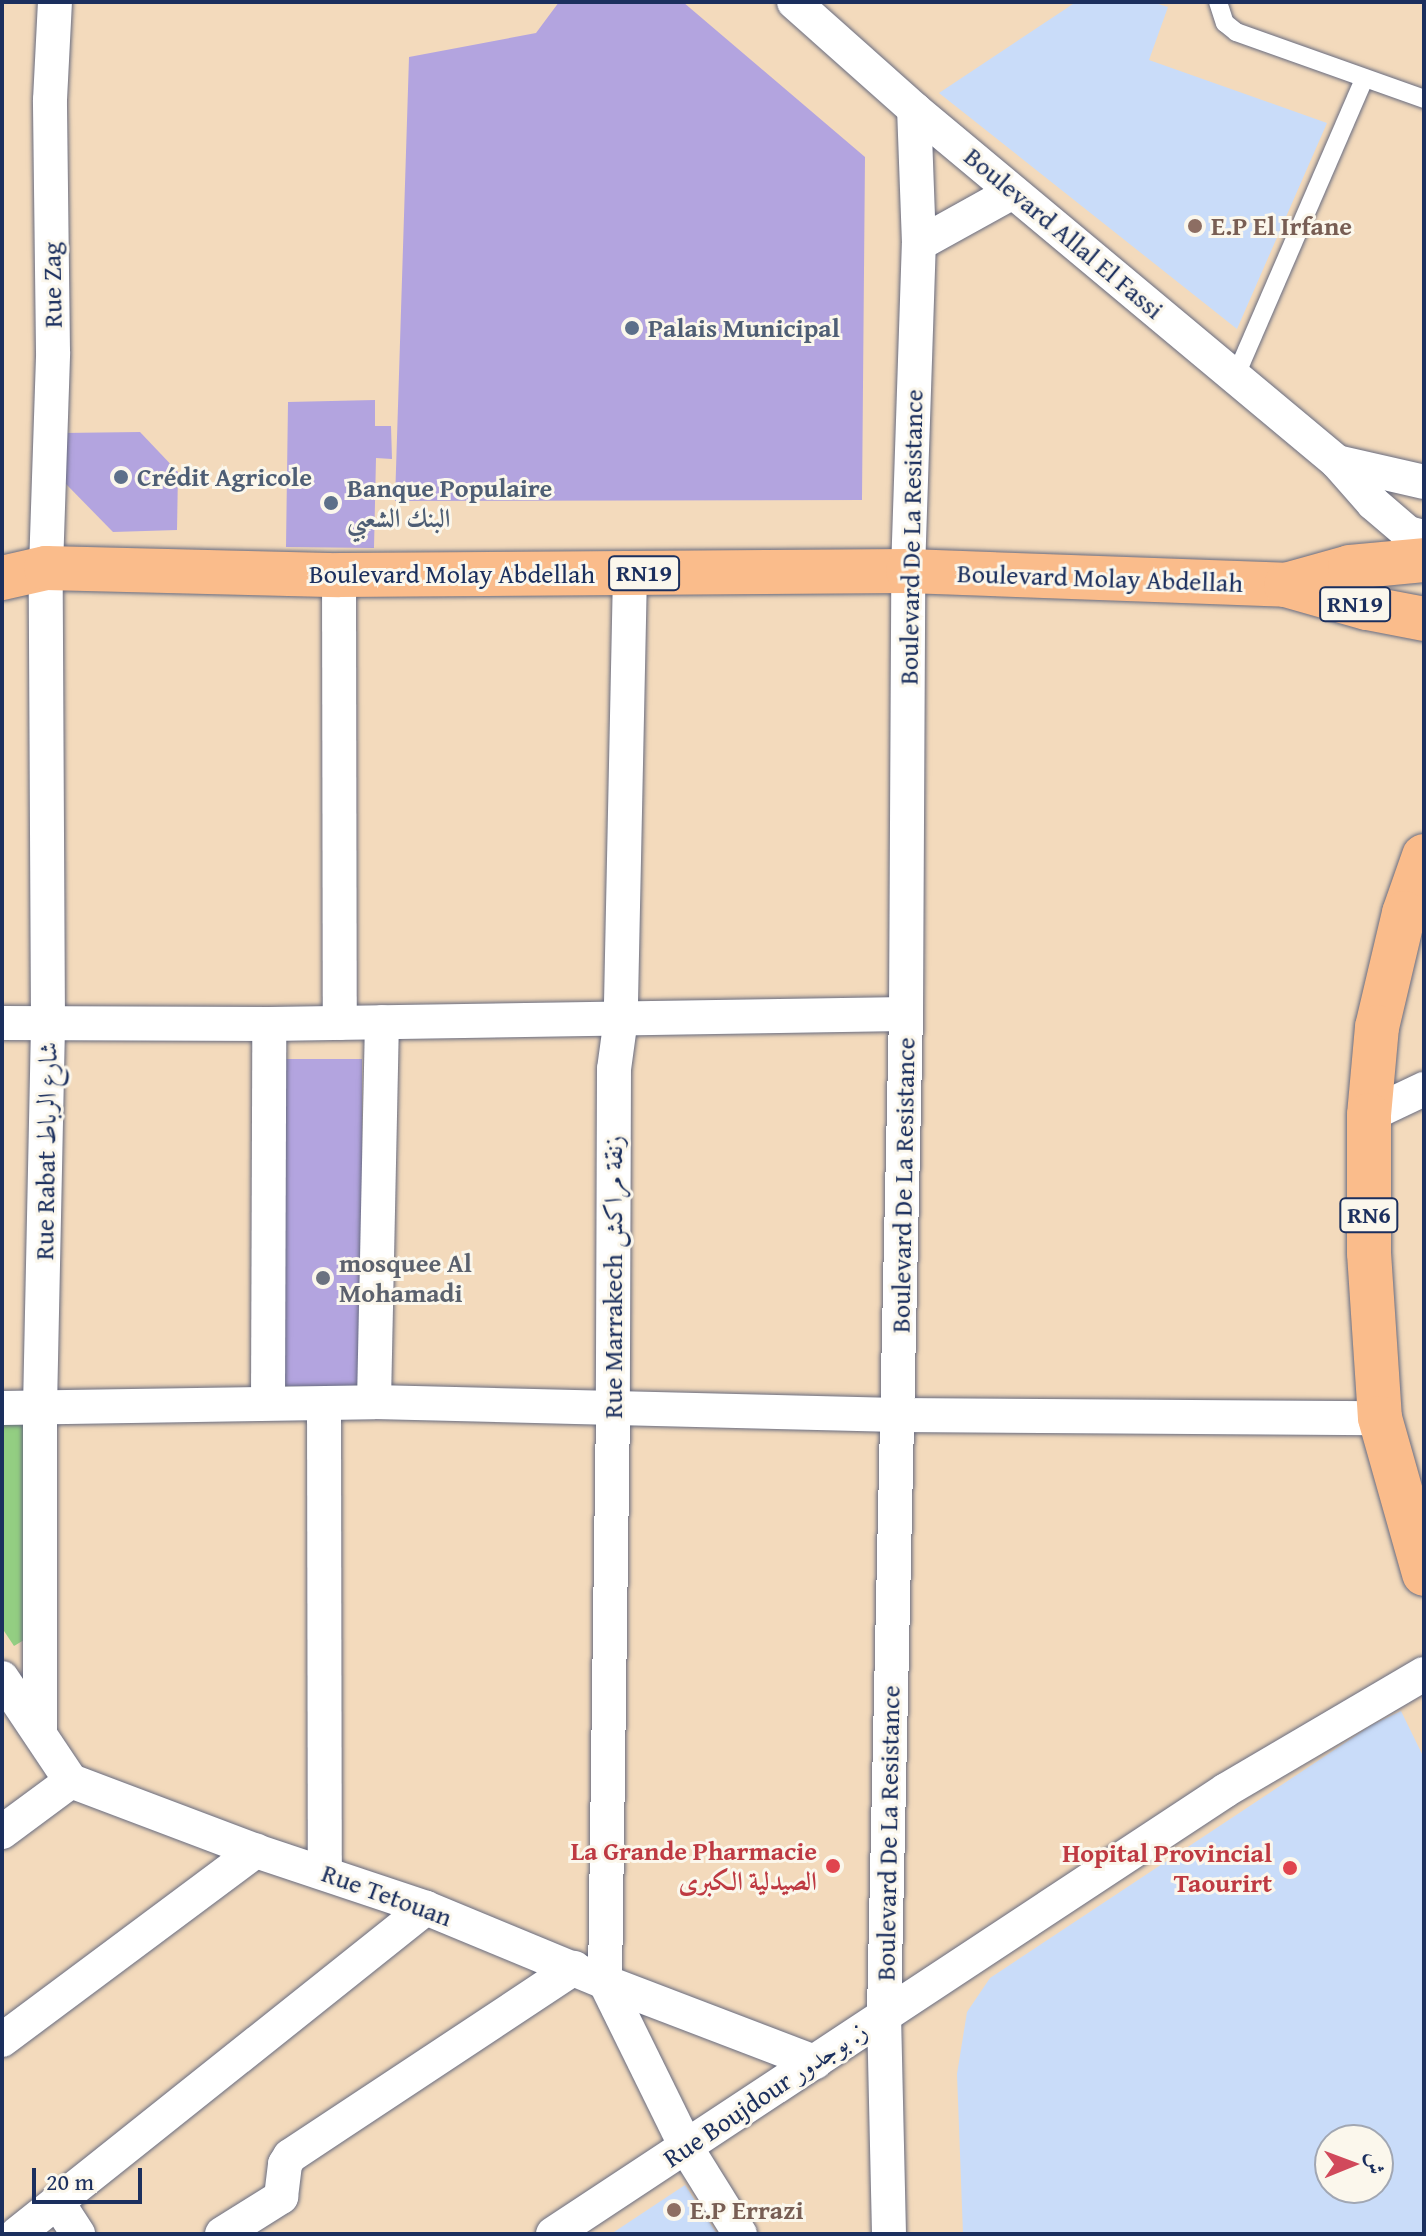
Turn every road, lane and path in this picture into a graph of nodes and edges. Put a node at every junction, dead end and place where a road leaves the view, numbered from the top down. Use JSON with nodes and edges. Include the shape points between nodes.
{"nodes":[{"id":1,"x":55,"y":2,"type":"edge"},
{"id":2,"x":794,"y":2,"type":"edge"},
{"id":3,"x":1218,"y":2,"type":"edge"},
{"id":4,"x":1364,"y":79,"type":"junction"},
{"id":5,"x":1424,"y":99,"type":"edge"},
{"id":6,"x":914,"y":109,"type":"junction"},
{"id":7,"x":1013,"y":192,"type":"junction"},
{"id":8,"x":919,"y":244,"type":"junction"},
{"id":9,"x":1236,"y":375,"type":"junction"},
{"id":10,"x":1337,"y":462,"type":"junction"},
{"id":11,"x":1424,"y":482,"type":"edge"},
{"id":12,"x":1424,"y":537,"type":"edge"},
{"id":13,"x":1424,"y":560,"type":"edge"},
{"id":14,"x":46,"y":568,"type":"junction"},
{"id":15,"x":908,"y":571,"type":"junction"},
{"id":16,"x":630,"y":573,"type":"junction"},
{"id":17,"x":339,"y":575,"type":"junction"},
{"id":18,"x":2,"y":578,"type":"edge"},
{"id":19,"x":1286,"y":585,"type":"junction"},
{"id":20,"x":1424,"y":619,"type":"edge"},
{"id":21,"x":1424,"y":856,"type":"edge"},
{"id":22,"x":1414,"y":922,"type":"edge"},
{"id":23,"x":906,"y":1014,"type":"junction"},
{"id":24,"x":621,"y":1018,"type":"junction"},
{"id":25,"x":382,"y":1022,"type":"junction"},
{"id":26,"x":2,"y":1023,"type":"edge"},
{"id":27,"x":48,"y":1023,"type":"junction"},
{"id":28,"x":340,"y":1023,"type":"junction"},
{"id":29,"x":269,"y":1024,"type":"junction"},
{"id":30,"x":1424,"y":1089,"type":"edge"},
{"id":31,"x":1369,"y":1115,"type":"junction"},
{"id":32,"x":374,"y":1402,"type":"junction"},
{"id":33,"x":268,"y":1403,"type":"junction"},
{"id":34,"x":324,"y":1405,"type":"junction"},
{"id":35,"x":2,"y":1408,"type":"edge"},
{"id":36,"x":40,"y":1408,"type":"junction"},
{"id":37,"x":613,"y":1409,"type":"junction"},
{"id":38,"x":898,"y":1415,"type":"junction"},
{"id":39,"x":1380,"y":1418,"type":"junction"},
{"id":40,"x":1417,"y":1525,"type":"edge"},
{"id":41,"x":1424,"y":1574,"type":"edge"},
{"id":42,"x":1424,"y":1674,"type":"edge"},
{"id":43,"x":2,"y":1678,"type":"edge"},
{"id":44,"x":40,"y":1734,"type":"junction"},
{"id":45,"x":71,"y":1781,"type":"junction"},
{"id":46,"x":2,"y":1832,"type":"edge"},
{"id":47,"x":256,"y":1851,"type":"junction"},
{"id":48,"x":325,"y":1872,"type":"junction"},
{"id":49,"x":426,"y":1908,"type":"junction"},
{"id":50,"x":574,"y":1968,"type":"junction"},
{"id":51,"x":605,"y":1982,"type":"junction"},
{"id":52,"x":884,"y":2013,"type":"junction"},
{"id":53,"x":2,"y":2040,"type":"edge"},
{"id":54,"x":815,"y":2062,"type":"junction"},
{"id":55,"x":687,"y":2149,"type":"junction"},
{"id":56,"x":58,"y":2203,"type":"junction"},
{"id":57,"x":17,"y":2234,"type":"edge"},
{"id":58,"x":78,"y":2234,"type":"edge"},
{"id":59,"x":222,"y":2234,"type":"edge"},
{"id":60,"x":553,"y":2234,"type":"edge"},
{"id":61,"x":740,"y":2234,"type":"edge"},
{"id":62,"x":889,"y":2234,"type":"edge"}],
"edges":[{"from":1,"to":14,"type":"street","name":"Rue Zag"},
{"from":2,"to":6,"type":"street","name":"Boulevard Allal El Fassi"},
{"from":3,"to":4,"type":"lane","via":[[1225,23],[1236,32]]},
{"from":4,"to":5,"type":"lane"},
{"from":4,"to":9,"type":"lane"},
{"from":6,"to":7,"type":"street","name":"Boulevard Allal El Fassi"},
{"from":6,"to":8,"type":"street","name":"Boulevard De La Resistance"},
{"from":7,"to":8,"type":"street"},
{"from":7,"to":9,"type":"street","name":"Boulevard Allal El Fassi"},
{"from":8,"to":15,"type":"street","name":"Boulevard De La Resistance"},
{"from":9,"to":10,"type":"street","name":"Boulevard Allal El Fassi"},
{"from":10,"to":11,"type":"street"},
{"from":10,"to":12,"type":"street","name":"Boulevard Allal El Fassi","via":[[1373,503],[1408,533]]},
{"from":13,"to":19,"type":"main road","number":"RN19","via":[[1350,567]]},
{"from":14,"to":17,"type":"main road","name":"Boulevard Molay Abdellah","number":"RN19"},
{"from":14,"to":18,"type":"main road","name":"Boulevard Molay Abdellah","number":"RN19"},
{"from":14,"to":27,"type":"street","name":"Rue Rabat شارع الرباط"},
{"from":15,"to":16,"type":"main road","name":"Boulevard Molay Abdellah","number":"RN19"},
{"from":15,"to":19,"type":"main road","name":"Boulevard Molay Abdellah","number":"RN19"},
{"from":15,"to":23,"type":"street","name":"Boulevard De La Resistance"},
{"from":16,"to":17,"type":"main road","name":"Boulevard Molay Abdellah","number":"RN19"},
{"from":16,"to":24,"type":"street","name":"Rue Marrakech زنقة مراكش"},
{"from":17,"to":28,"type":"street"},
{"from":19,"to":20,"type":"main road","number":"RN19"},
{"from":21,"to":22,"type":"main road","number":"RN6"},
{"from":22,"to":31,"type":"main road","number":"RN6","via":[[1377,1027]]},
{"from":23,"to":24,"type":"street"},
{"from":23,"to":38,"type":"street","name":"Boulevard De La Resistance"},
{"from":24,"to":25,"type":"street"},
{"from":24,"to":37,"type":"street","name":"Rue Marrakech زنقة مراكش","via":[[614,1069]]},
{"from":25,"to":28,"type":"street"},
{"from":25,"to":32,"type":"street"},
{"from":26,"to":27,"type":"street"},
{"from":27,"to":29,"type":"street"},
{"from":27,"to":36,"type":"street","name":"Rue Rabat شارع الرباط"},
{"from":28,"to":29,"type":"street"},
{"from":29,"to":33,"type":"street"},
{"from":30,"to":31,"type":"street"},
{"from":31,"to":39,"type":"main road","number":"RN6","via":[[1369,1253]]},
{"from":32,"to":34,"type":"street"},
{"from":32,"to":37,"type":"street"},
{"from":33,"to":34,"type":"street"},
{"from":33,"to":36,"type":"street"},
{"from":34,"to":48,"type":"street"},
{"from":35,"to":36,"type":"street"},
{"from":36,"to":44,"type":"street","name":"Rue Rabat شارع الرباط"},
{"from":37,"to":38,"type":"street"},
{"from":37,"to":51,"type":"street","name":"Rue Marrakech زنقة مراكش"},
{"from":38,"to":39,"type":"street"},
{"from":38,"to":52,"type":"street","name":"Boulevard De La Resistance"},
{"from":39,"to":40,"type":"main road","number":"RN6"},
{"from":40,"to":41,"type":"main road","number":"RN6"},
{"from":42,"to":52,"type":"street","name":"Rue Boujdour ز. بوجدور","via":[[1226,1790]]},
{"from":43,"to":44,"type":"street"},
{"from":44,"to":45,"type":"street"},
{"from":45,"to":46,"type":"street"},
{"from":45,"to":47,"type":"street","name":"Rue Tetouan"},
{"from":47,"to":48,"type":"street","name":"Rue Tetouan"},
{"from":47,"to":53,"type":"street"},
{"from":48,"to":49,"type":"street","name":"Rue Tetouan"},
{"from":49,"to":50,"type":"street","name":"Rue Tetouan"},
{"from":49,"to":56,"type":"street"},
{"from":50,"to":51,"type":"street","name":"Rue Tetouan"},
{"from":50,"to":59,"type":"street","via":[[290,2156],[281,2197]]},
{"from":51,"to":54,"type":"street","name":"Rue Tetouan"},
{"from":51,"to":55,"type":"street"},
{"from":52,"to":54,"type":"street","name":"Rue Boujdour ز. بوجدور"},
{"from":52,"to":62,"type":"street","name":"Boulevard De La Resistance"},
{"from":54,"to":55,"type":"street","name":"Rue Boujdour ز. بوجدور"},
{"from":55,"to":60,"type":"street","name":"Rue Boujdour ز. بوجدور"},
{"from":55,"to":61,"type":"street"},
{"from":56,"to":57,"type":"street"},
{"from":56,"to":58,"type":"street"}]}
